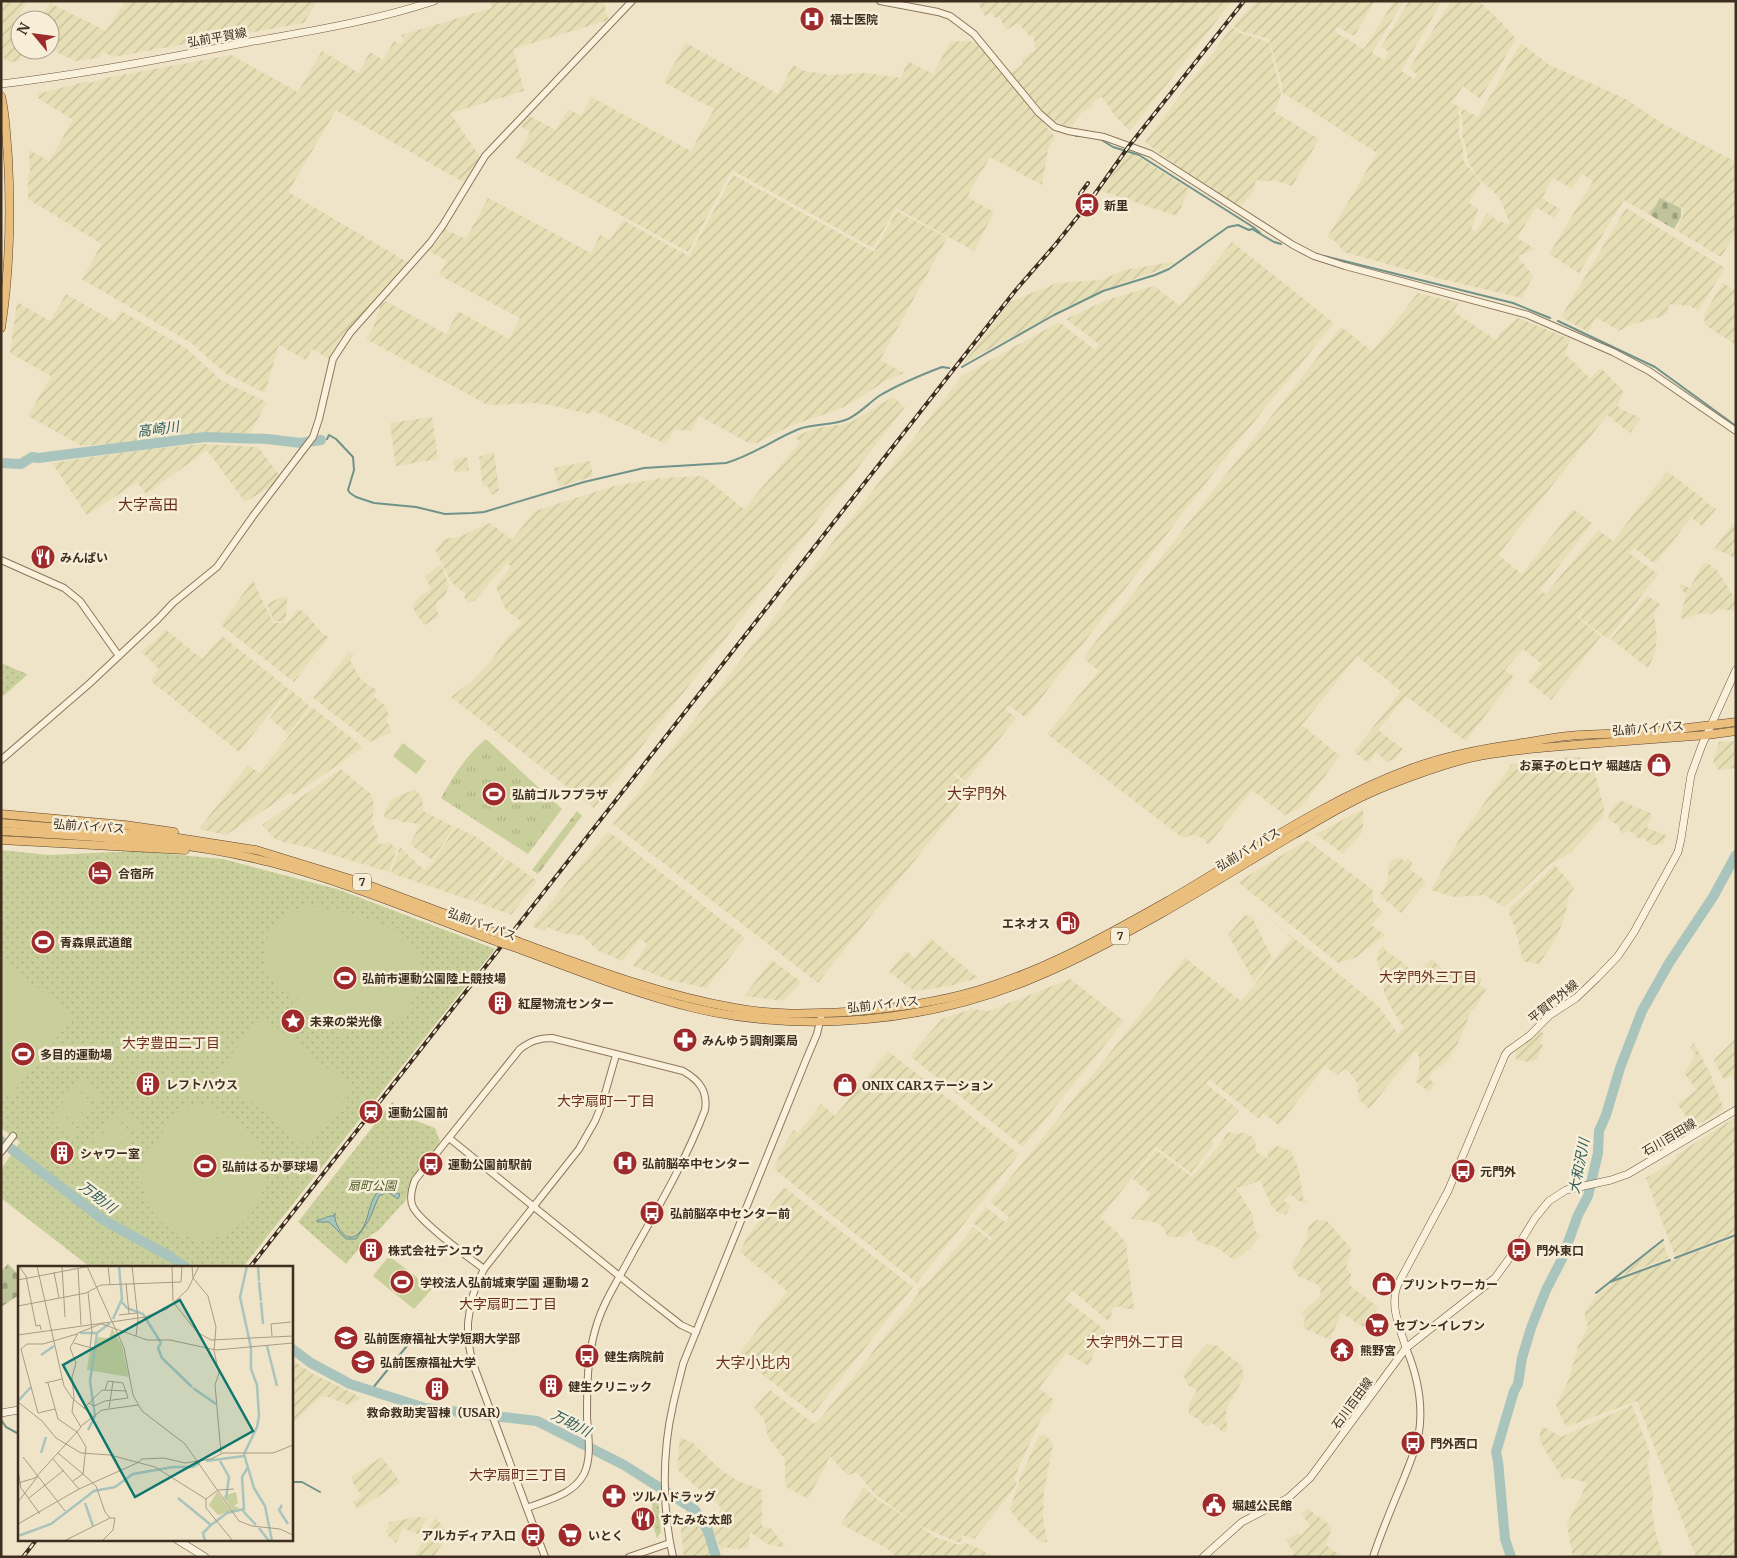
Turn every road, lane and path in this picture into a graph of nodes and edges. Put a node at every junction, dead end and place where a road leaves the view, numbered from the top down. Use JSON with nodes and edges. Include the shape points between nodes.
{"nodes":[{"id":1,"x":434,"y":1,"type":"edge"},
{"id":2,"x":632,"y":1,"type":"edge"},
{"id":3,"x":880,"y":1,"type":"edge"},
{"id":4,"x":1,"y":84,"type":"edge"},
{"id":5,"x":1,"y":96,"type":"edge"},
{"id":6,"x":1,"y":328,"type":"edge"},
{"id":7,"x":1736,"y":431,"type":"edge"},
{"id":8,"x":1,"y":560,"type":"edge"},
{"id":9,"x":119,"y":656,"type":"junction"},
{"id":10,"x":1736,"y":670,"type":"edge"},
{"id":11,"x":1736,"y":722,"type":"edge"},
{"id":12,"x":1711,"y":725,"type":"junction"},
{"id":13,"x":1736,"y":731,"type":"edge"},
{"id":14,"x":1707,"y":735,"type":"junction"},
{"id":15,"x":1,"y":760,"type":"edge"},
{"id":16,"x":1,"y":814,"type":"edge"},
{"id":17,"x":4,"y":827,"type":"edge"},
{"id":18,"x":1,"y":840,"type":"edge"},
{"id":19,"x":217,"y":843,"type":"junction"},
{"id":20,"x":214,"y":851,"type":"junction"},
{"id":21,"x":500,"y":939,"type":"junction"},
{"id":22,"x":821,"y":1017,"type":"junction"},
{"id":23,"x":616,"y":1055,"type":"junction"},
{"id":24,"x":1736,"y":1110,"type":"edge"},
{"id":25,"x":12,"y":1138,"type":"dead end"},
{"id":26,"x":449,"y":1138,"type":"junction"},
{"id":27,"x":2,"y":1150,"type":"edge"},
{"id":28,"x":534,"y":1206,"type":"junction"},
{"id":29,"x":484,"y":1269,"type":"junction"},
{"id":30,"x":620,"y":1276,"type":"junction"},
{"id":31,"x":696,"y":1332,"type":"junction"},
{"id":32,"x":1406,"y":1348,"type":"junction"},
{"id":33,"x":18,"y":1410,"type":"edge"},
{"id":34,"x":1,"y":1412,"type":"edge"},
{"id":35,"x":527,"y":1508,"type":"junction"},
{"id":36,"x":178,"y":1540,"type":"edge"},
{"id":37,"x":670,"y":1543,"type":"junction"},
{"id":38,"x":205,"y":1557,"type":"edge"},
{"id":39,"x":545,"y":1557,"type":"edge"},
{"id":40,"x":629,"y":1557,"type":"edge"},
{"id":41,"x":673,"y":1557,"type":"edge"},
{"id":42,"x":1203,"y":1557,"type":"edge"},
{"id":43,"x":1373,"y":1557,"type":"edge"}],
"edges":[{"from":1,"to":4,"type":"main road","name":"弘前平賀線","via":[[363,21]]},
{"from":2,"to":9,"type":"street","via":[[485,156],[430,243],[350,333],[332,358],[313,437],[217,567],[173,603]]},
{"from":3,"to":7,"type":"street","via":[[938,12],[961,23],[1055,127],[1104,137],[1151,154],[1314,256],[1552,324],[1649,371]]},
{"from":5,"to":6,"type":"highway","via":[[8,160],[10,233]]},
{"from":8,"to":9,"type":"street","via":[[64,588],[80,601]]},
{"from":9,"to":15,"type":"street"},
{"from":10,"to":12,"type":"main road","name":"平賀門外線"},
{"from":11,"to":12,"type":"highway","name":"弘前バイパス","number":"7"},
{"from":12,"to":14,"type":"main road","name":"平賀門外線"},
{"from":12,"to":22,"type":"highway","name":"弘前バイパス","number":"7","via":[[1566,736],[1474,750],[1439,759],[1332,804],[1164,903],[1085,946],[1012,979],[978,991],[915,1005]]},
{"from":13,"to":14,"type":"highway","name":"弘前バイパス","number":"7"},
{"from":14,"to":22,"type":"highway","name":"弘前バイパス","number":"7","via":[[1523,749],[1456,762],[1354,801],[1164,912],[1030,980],[980,997],[903,1015]]},
{"from":14,"to":32,"type":"main road","name":"平賀門外線","via":[[1691,775],[1678,852],[1634,932],[1618,956],[1597,978],[1505,1055],[1448,1191],[1396,1286],[1395,1309]]},
{"from":16,"to":19,"type":"highway","number":"7","via":[[148,828]]},
{"from":17,"to":19,"type":"highway","name":"弘前バイパス","number":"7","via":[[128,832]]},
{"from":17,"to":20,"type":"highway","name":"弘前バイパス","number":"7","via":[[165,842]]},
{"from":18,"to":20,"type":"highway","number":"7"},
{"from":19,"to":21,"type":"highway","name":"弘前バイパス","number":"7","via":[[256,850],[360,882]]},
{"from":20,"to":21,"type":"highway","name":"弘前バイパス","number":"7","via":[[269,862],[350,886]]},
{"from":21,"to":22,"type":"highway","name":"弘前バイパス","number":"7","bridge":true,"via":[[656,990],[701,1001],[778,1014]]},
{"from":22,"to":31,"type":"street"},
{"from":23,"to":26,"type":"street","via":[[552,1038],[530,1042],[520,1049]]},
{"from":23,"to":28,"type":"street","via":[[595,1121],[574,1156]]},
{"from":23,"to":30,"type":"street","via":[[683,1071],[700,1083],[706,1096],[689,1150]]},
{"from":24,"to":32,"type":"main road","name":"石川百田線","via":[[1639,1168],[1611,1180],[1571,1188],[1558,1195],[1541,1209],[1495,1278]]},
{"from":25,"to":27,"type":"street"},
{"from":26,"to":28,"type":"street"},
{"from":26,"to":29,"type":"street","via":[[415,1180],[413,1206],[422,1219]]},
{"from":28,"to":29,"type":"street"},
{"from":28,"to":30,"type":"street"},
{"from":29,"to":35,"type":"street","via":[[471,1301],[468,1340],[472,1361]]},
{"from":30,"to":31,"type":"street","via":[[681,1325]]},
{"from":30,"to":35,"type":"street","via":[[600,1314],[590,1350],[587,1375],[588,1454],[584,1474],[564,1494]]},
{"from":31,"to":37,"type":"street","via":[[672,1406],[665,1472]]},
{"from":32,"to":42,"type":"main road","name":"石川百田線","via":[[1301,1488],[1242,1522]]},
{"from":32,"to":43,"type":"street","via":[[1419,1392],[1419,1433]]},
{"from":33,"to":34,"type":"main road"},
{"from":35,"to":39,"type":"street"},
{"from":36,"to":38,"type":"main road"},
{"from":37,"to":40,"type":"street"},
{"from":37,"to":41,"type":"street"}]}
